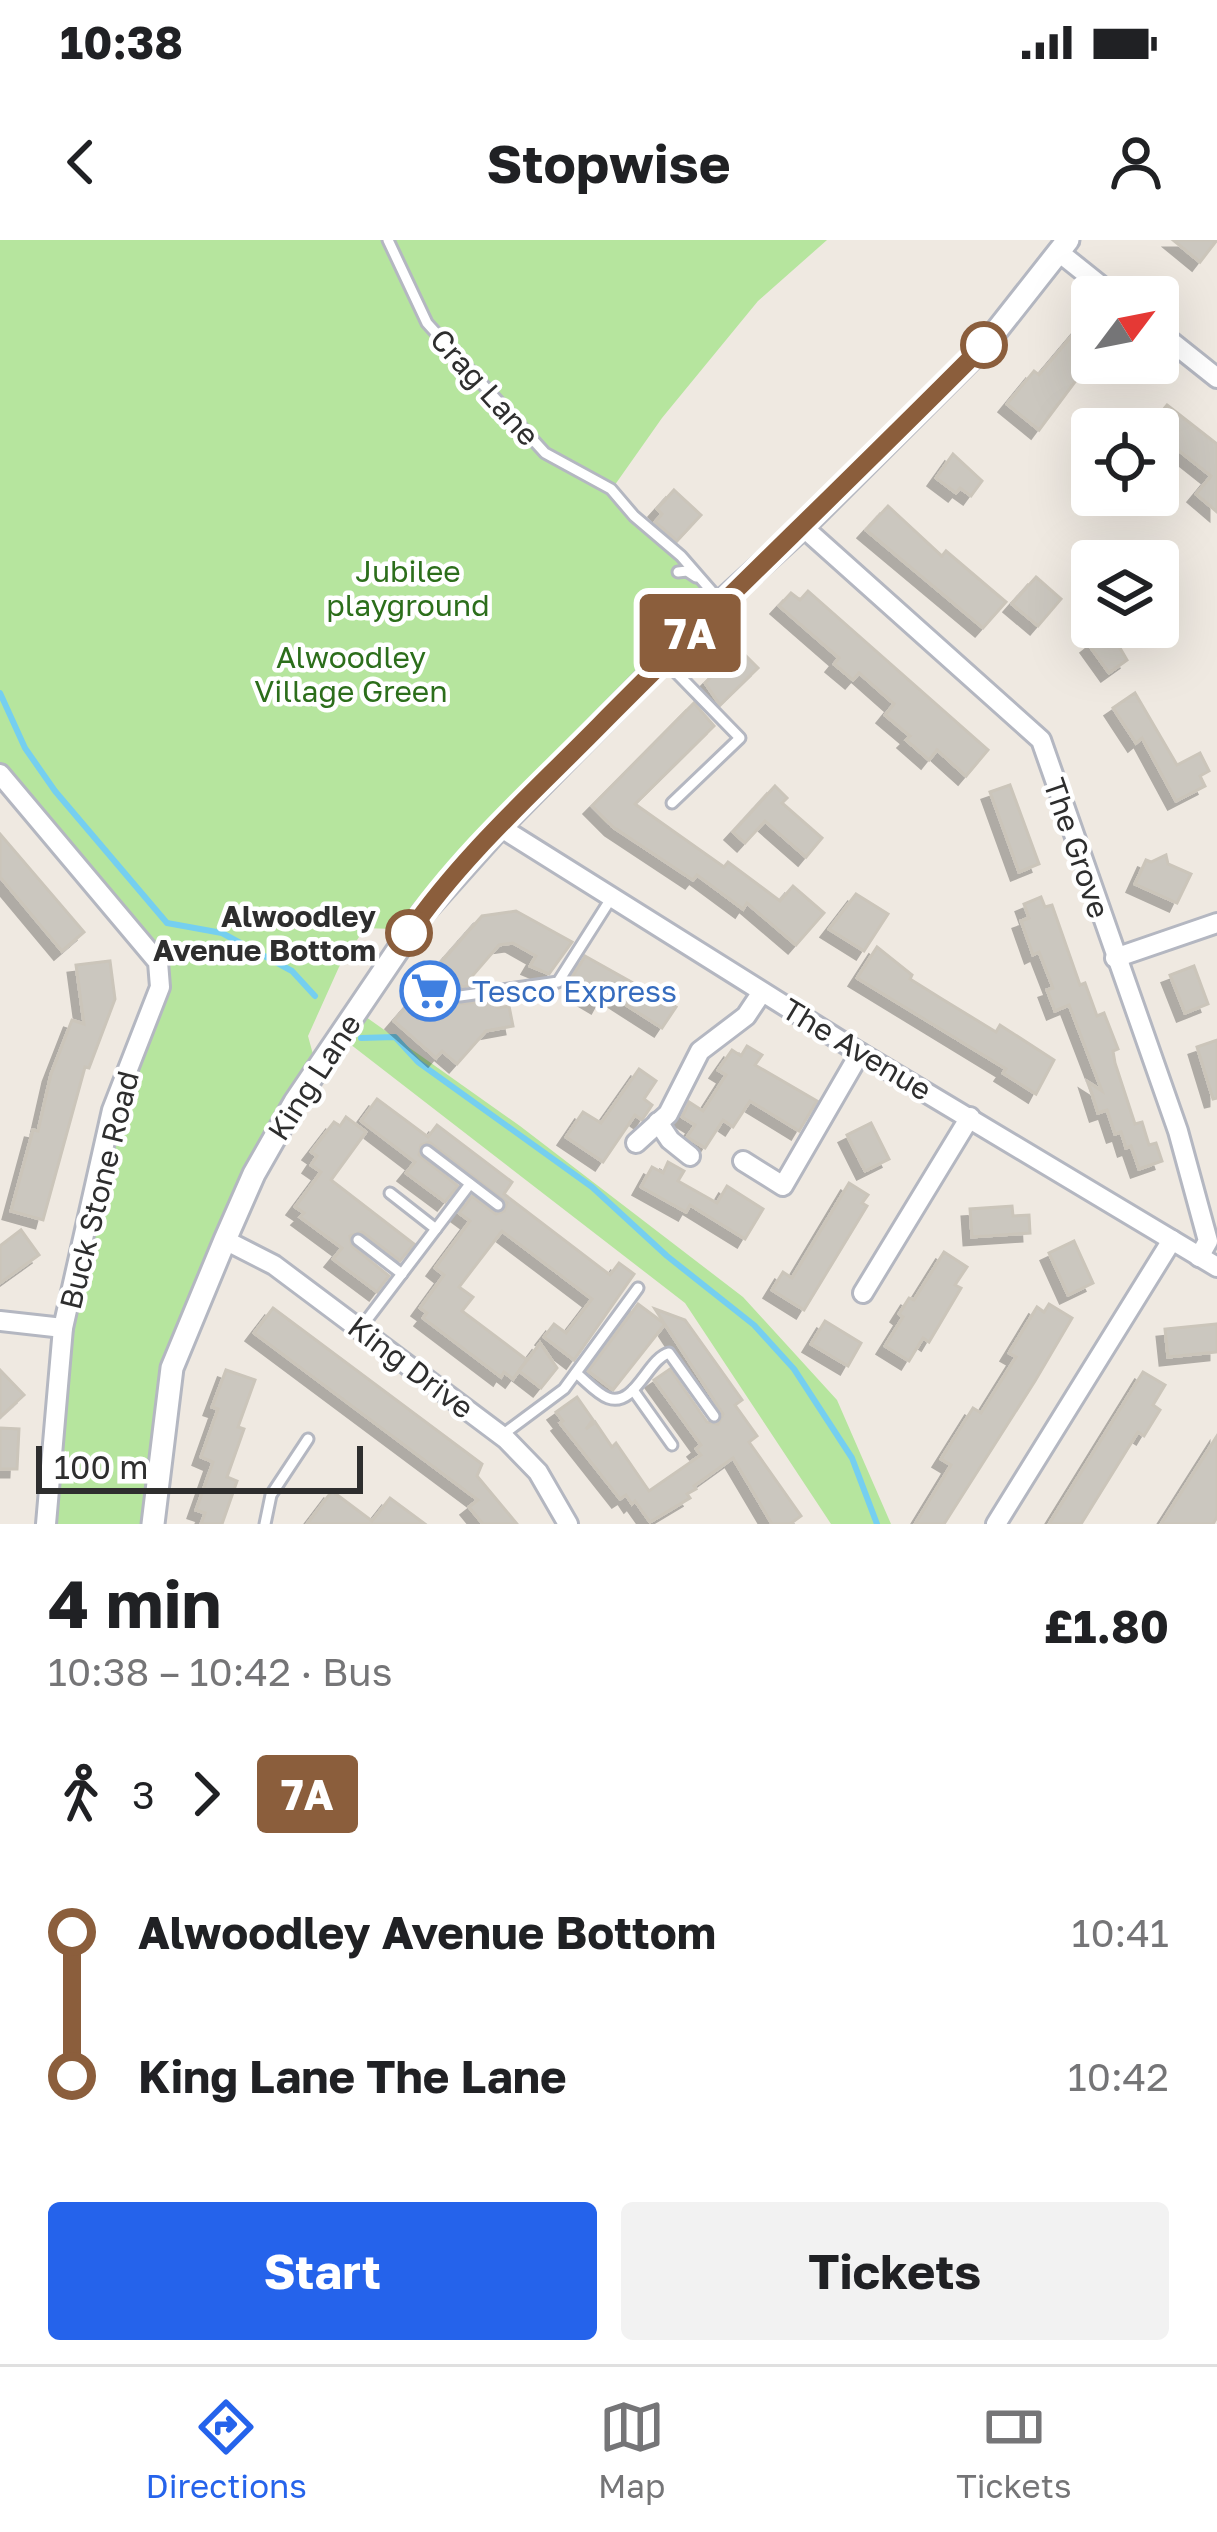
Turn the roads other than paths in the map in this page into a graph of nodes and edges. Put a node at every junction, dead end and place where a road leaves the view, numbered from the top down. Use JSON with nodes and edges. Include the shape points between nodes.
{"nodes":[{"id":1,"x":388,"y":240,"type":"edge"},
{"id":2,"x":1064,"y":246,"type":"edge"},
{"id":3,"x":1094,"y":276,"type":"edge"},
{"id":4,"x":1179,"y":348,"type":"edge"},
{"id":5,"x":1217,"y":378,"type":"edge"},
{"id":6,"x":803,"y":527,"type":"junction"},
{"id":7,"x":678,"y":572,"type":"dead end"},
{"id":8,"x":721,"y":602,"type":"junction"},
{"id":9,"x":664,"y":660,"type":"junction"},
{"id":10,"x":0,"y":774,"type":"edge"},
{"id":11,"x":672,"y":803,"type":"dead end"},
{"id":12,"x":500,"y":827,"type":"junction"},
{"id":13,"x":612,"y":898,"type":"junction"},
{"id":14,"x":1217,"y":923,"type":"edge"},
{"id":15,"x":1115,"y":958,"type":"junction"},
{"id":16,"x":424,"y":968,"type":"dead end"},
{"id":17,"x":762,"y":992,"type":"junction"},
{"id":18,"x":860,"y":1053,"type":"junction"},
{"id":19,"x":970,"y":1117,"type":"junction"},
{"id":20,"x":658,"y":1122,"type":"junction"},
{"id":21,"x":636,"y":1143,"type":"dead end"},
{"id":22,"x":427,"y":1151,"type":"dead end"},
{"id":23,"x":690,"y":1156,"type":"dead end"},
{"id":24,"x":743,"y":1161,"type":"dead end"},
{"id":25,"x":470,"y":1184,"type":"junction"},
{"id":26,"x":390,"y":1193,"type":"dead end"},
{"id":27,"x":498,"y":1205,"type":"dead end"},
{"id":28,"x":436,"y":1229,"type":"junction"},
{"id":29,"x":225,"y":1240,"type":"junction"},
{"id":30,"x":358,"y":1240,"type":"dead end"},
{"id":31,"x":1172,"y":1240,"type":"junction"},
{"id":32,"x":1199,"y":1257,"type":"junction"},
{"id":33,"x":1217,"y":1268,"type":"edge"},
{"id":34,"x":402,"y":1274,"type":"junction"},
{"id":35,"x":638,"y":1288,"type":"dead end"},
{"id":36,"x":863,"y":1293,"type":"dead end"},
{"id":37,"x":0,"y":1321,"type":"edge"},
{"id":38,"x":63,"y":1328,"type":"junction"},
{"id":39,"x":360,"y":1329,"type":"junction"},
{"id":40,"x":576,"y":1372,"type":"junction"},
{"id":41,"x":633,"y":1390,"type":"junction"},
{"id":42,"x":714,"y":1416,"type":"dead end"},
{"id":43,"x":502,"y":1435,"type":"junction"},
{"id":44,"x":308,"y":1439,"type":"dead end"},
{"id":45,"x":672,"y":1445,"type":"dead end"},
{"id":46,"x":46,"y":1524,"type":"edge"},
{"id":47,"x":153,"y":1524,"type":"edge"},
{"id":48,"x":265,"y":1524,"type":"edge"},
{"id":49,"x":568,"y":1524,"type":"edge"},
{"id":50,"x":996,"y":1524,"type":"edge"}],
"edges":[{"from":1,"to":8,"type":"lane","name":"Crag Lane","via":[[427,323],[530,437],[611,489]]},
{"from":2,"to":3,"type":"street"},
{"from":2,"to":6,"type":"street","name":"King Lane","via":[[986,344]]},
{"from":4,"to":5,"type":"street"},
{"from":6,"to":8,"type":"street","name":"King Lane"},
{"from":6,"to":15,"type":"street","name":"The Grove","via":[[1041,740]]},
{"from":7,"to":8,"type":"lane","via":[[695,576]]},
{"from":8,"to":9,"type":"street","name":"King Lane"},
{"from":9,"to":11,"type":"lane","via":[[740,738]]},
{"from":9,"to":12,"type":"street","name":"King Lane"},
{"from":10,"to":38,"type":"street","name":"Buck Stone Road","via":[[158,962],[160,987],[112,1110]]},
{"from":12,"to":13,"type":"street","name":"The Avenue"},
{"from":12,"to":29,"type":"street","name":"King Lane","via":[[423,913],[295,1102]]},
{"from":13,"to":16,"type":"lane","via":[[558,982],[460,996]]},
{"from":13,"to":17,"type":"street","name":"The Avenue"},
{"from":14,"to":15,"type":"street"},
{"from":15,"to":32,"type":"street","name":"The Grove","via":[[1178,1131],[1208,1241]]},
{"from":17,"to":18,"type":"street","name":"The Avenue"},
{"from":17,"to":20,"type":"street","via":[[746,1016],[700,1052]]},
{"from":18,"to":19,"type":"street","name":"The Avenue"},
{"from":18,"to":24,"type":"street","via":[[783,1186]]},
{"from":19,"to":31,"type":"street","name":"The Avenue"},
{"from":19,"to":36,"type":"street"},
{"from":20,"to":21,"type":"street"},
{"from":20,"to":23,"type":"street"},
{"from":22,"to":25,"type":"lane"},
{"from":25,"to":27,"type":"lane"},
{"from":25,"to":28,"type":"lane"},
{"from":26,"to":28,"type":"lane"},
{"from":28,"to":34,"type":"lane"},
{"from":29,"to":39,"type":"street","name":"King Drive","via":[[274,1265]]},
{"from":29,"to":47,"type":"street","name":"King Lane","via":[[172,1368]]},
{"from":30,"to":34,"type":"lane"},
{"from":31,"to":32,"type":"street","name":"The Avenue"},
{"from":31,"to":50,"type":"street"},
{"from":32,"to":33,"type":"street","name":"The Avenue"},
{"from":34,"to":39,"type":"lane"},
{"from":35,"to":40,"type":"lane"},
{"from":37,"to":38,"type":"street"},
{"from":38,"to":46,"type":"street","name":"Buck Stone Road"},
{"from":39,"to":43,"type":"street","name":"King Drive"},
{"from":40,"to":41,"type":"lane","via":[[608,1398]]},
{"from":40,"to":43,"type":"lane"},
{"from":41,"to":42,"type":"lane","via":[[669,1354]]},
{"from":41,"to":45,"type":"lane"},
{"from":43,"to":49,"type":"street","name":"King Drive","via":[[538,1472]]},
{"from":44,"to":48,"type":"lane","via":[[271,1495]]}]}
